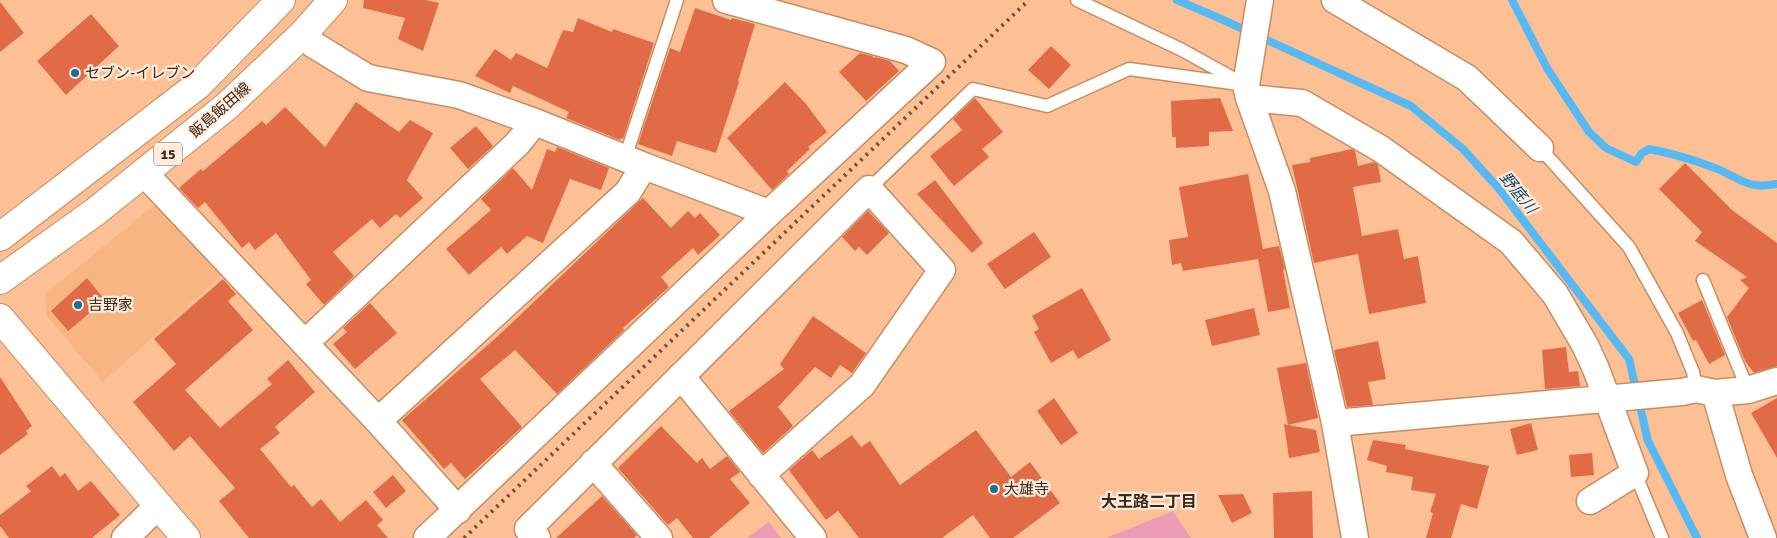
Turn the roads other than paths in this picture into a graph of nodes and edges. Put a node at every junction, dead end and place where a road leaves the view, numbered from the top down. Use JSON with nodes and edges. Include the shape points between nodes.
{"nodes":[{"id":1,"x":281,"y":0,"type":"edge"},
{"id":2,"x":677,"y":0,"type":"edge"},
{"id":3,"x":726,"y":0,"type":"edge"},
{"id":4,"x":1077,"y":0,"type":"edge"},
{"id":5,"x":1260,"y":0,"type":"edge"},
{"id":6,"x":1335,"y":0,"type":"edge"},
{"id":7,"x":754,"y":4,"type":"edge"},
{"id":8,"x":328,"y":6,"type":"edge"},
{"id":9,"x":303,"y":34,"type":"junction"},
{"id":10,"x":1248,"y":83,"type":"junction"},
{"id":11,"x":535,"y":122,"type":"junction"},
{"id":12,"x":1540,"y":148,"type":"joint"},
{"id":13,"x":635,"y":162,"type":"junction"},
{"id":14,"x":144,"y":173,"type":"junction"},
{"id":15,"x":869,"y":189,"type":"junction"},
{"id":16,"x":769,"y":213,"type":"junction"},
{"id":17,"x":0,"y":237,"type":"edge"},
{"id":18,"x":0,"y":280,"type":"edge"},
{"id":19,"x":1703,"y":280,"type":"dead end"},
{"id":20,"x":0,"y":318,"type":"edge"},
{"id":21,"x":305,"y":343,"type":"junction"},
{"id":22,"x":680,"y":376,"type":"junction"},
{"id":23,"x":1777,"y":381,"type":"edge"},
{"id":24,"x":1748,"y":390,"type":"junction"},
{"id":25,"x":1698,"y":391,"type":"junction"},
{"id":26,"x":1613,"y":397,"type":"junction"},
{"id":27,"x":378,"y":421,"type":"junction"},
{"id":28,"x":1335,"y":423,"type":"junction"},
{"id":29,"x":593,"y":463,"type":"junction"},
{"id":30,"x":1635,"y":473,"type":"junction"},
{"id":31,"x":762,"y":475,"type":"junction"},
{"id":32,"x":1590,"y":501,"type":"dead end"},
{"id":33,"x":158,"y":506,"type":"junction"},
{"id":34,"x":458,"y":510,"type":"junction"},
{"id":35,"x":125,"y":538,"type":"edge"},
{"id":36,"x":186,"y":538,"type":"edge"},
{"id":37,"x":427,"y":538,"type":"edge"},
{"id":38,"x":536,"y":538,"type":"edge"},
{"id":39,"x":660,"y":538,"type":"edge"},
{"id":40,"x":812,"y":538,"type":"edge"},
{"id":41,"x":1355,"y":538,"type":"edge"},
{"id":42,"x":1662,"y":538,"type":"edge"},
{"id":43,"x":1763,"y":538,"type":"edge"}],
"edges":[{"from":1,"to":17,"type":"main road","number":"15","via":[[198,85]]},
{"from":2,"to":13,"type":"lane"},
{"from":3,"to":7,"type":"street"},
{"from":4,"to":10,"type":"lane"},
{"from":5,"to":10,"type":"street"},
{"from":6,"to":12,"type":"street","via":[[1467,78]]},
{"from":7,"to":16,"type":"street","via":[[906,50],[932,62]]},
{"from":8,"to":9,"type":"main road","name":"飯島飯田線","number":"15"},
{"from":9,"to":11,"type":"street","via":[[314,45],[368,78],[459,95]]},
{"from":9,"to":14,"type":"main road","name":"飯島飯田線","number":"15","via":[[227,106]]},
{"from":10,"to":15,"type":"lane","via":[[1129,69],[1047,106],[973,89]]},
{"from":10,"to":26,"type":"street","via":[[1302,103],[1381,149],[1510,242],[1554,294]]},
{"from":10,"to":28,"type":"street","via":[[1282,191]]},
{"from":11,"to":13,"type":"street"},
{"from":11,"to":21,"type":"street","via":[[517,144]]},
{"from":12,"to":25,"type":"lane","via":[[1629,247],[1677,333]]},
{"from":13,"to":16,"type":"street"},
{"from":13,"to":27,"type":"street","via":[[628,192]]},
{"from":14,"to":18,"type":"main road","name":"飯島飯田線","number":"15"},
{"from":14,"to":21,"type":"street"},
{"from":15,"to":22,"type":"street"},
{"from":15,"to":31,"type":"street","via":[[942,270],[862,385]]},
{"from":16,"to":34,"type":"street"},
{"from":19,"to":24,"type":"lane"},
{"from":20,"to":33,"type":"main road"},
{"from":21,"to":27,"type":"street"},
{"from":22,"to":29,"type":"street"},
{"from":22,"to":31,"type":"street"},
{"from":23,"to":24,"type":"street"},
{"from":24,"to":25,"type":"street"},
{"from":25,"to":26,"type":"street"},
{"from":25,"to":43,"type":"street","via":[[1739,475]]},
{"from":26,"to":28,"type":"street"},
{"from":26,"to":30,"type":"street"},
{"from":27,"to":34,"type":"street"},
{"from":28,"to":41,"type":"street"},
{"from":29,"to":38,"type":"street","via":[[528,529]]},
{"from":29,"to":39,"type":"street"},
{"from":30,"to":32,"type":"street"},
{"from":30,"to":42,"type":"lane"},
{"from":31,"to":40,"type":"street"},
{"from":33,"to":35,"type":"street"},
{"from":33,"to":36,"type":"main road"},
{"from":34,"to":37,"type":"street"}]}
